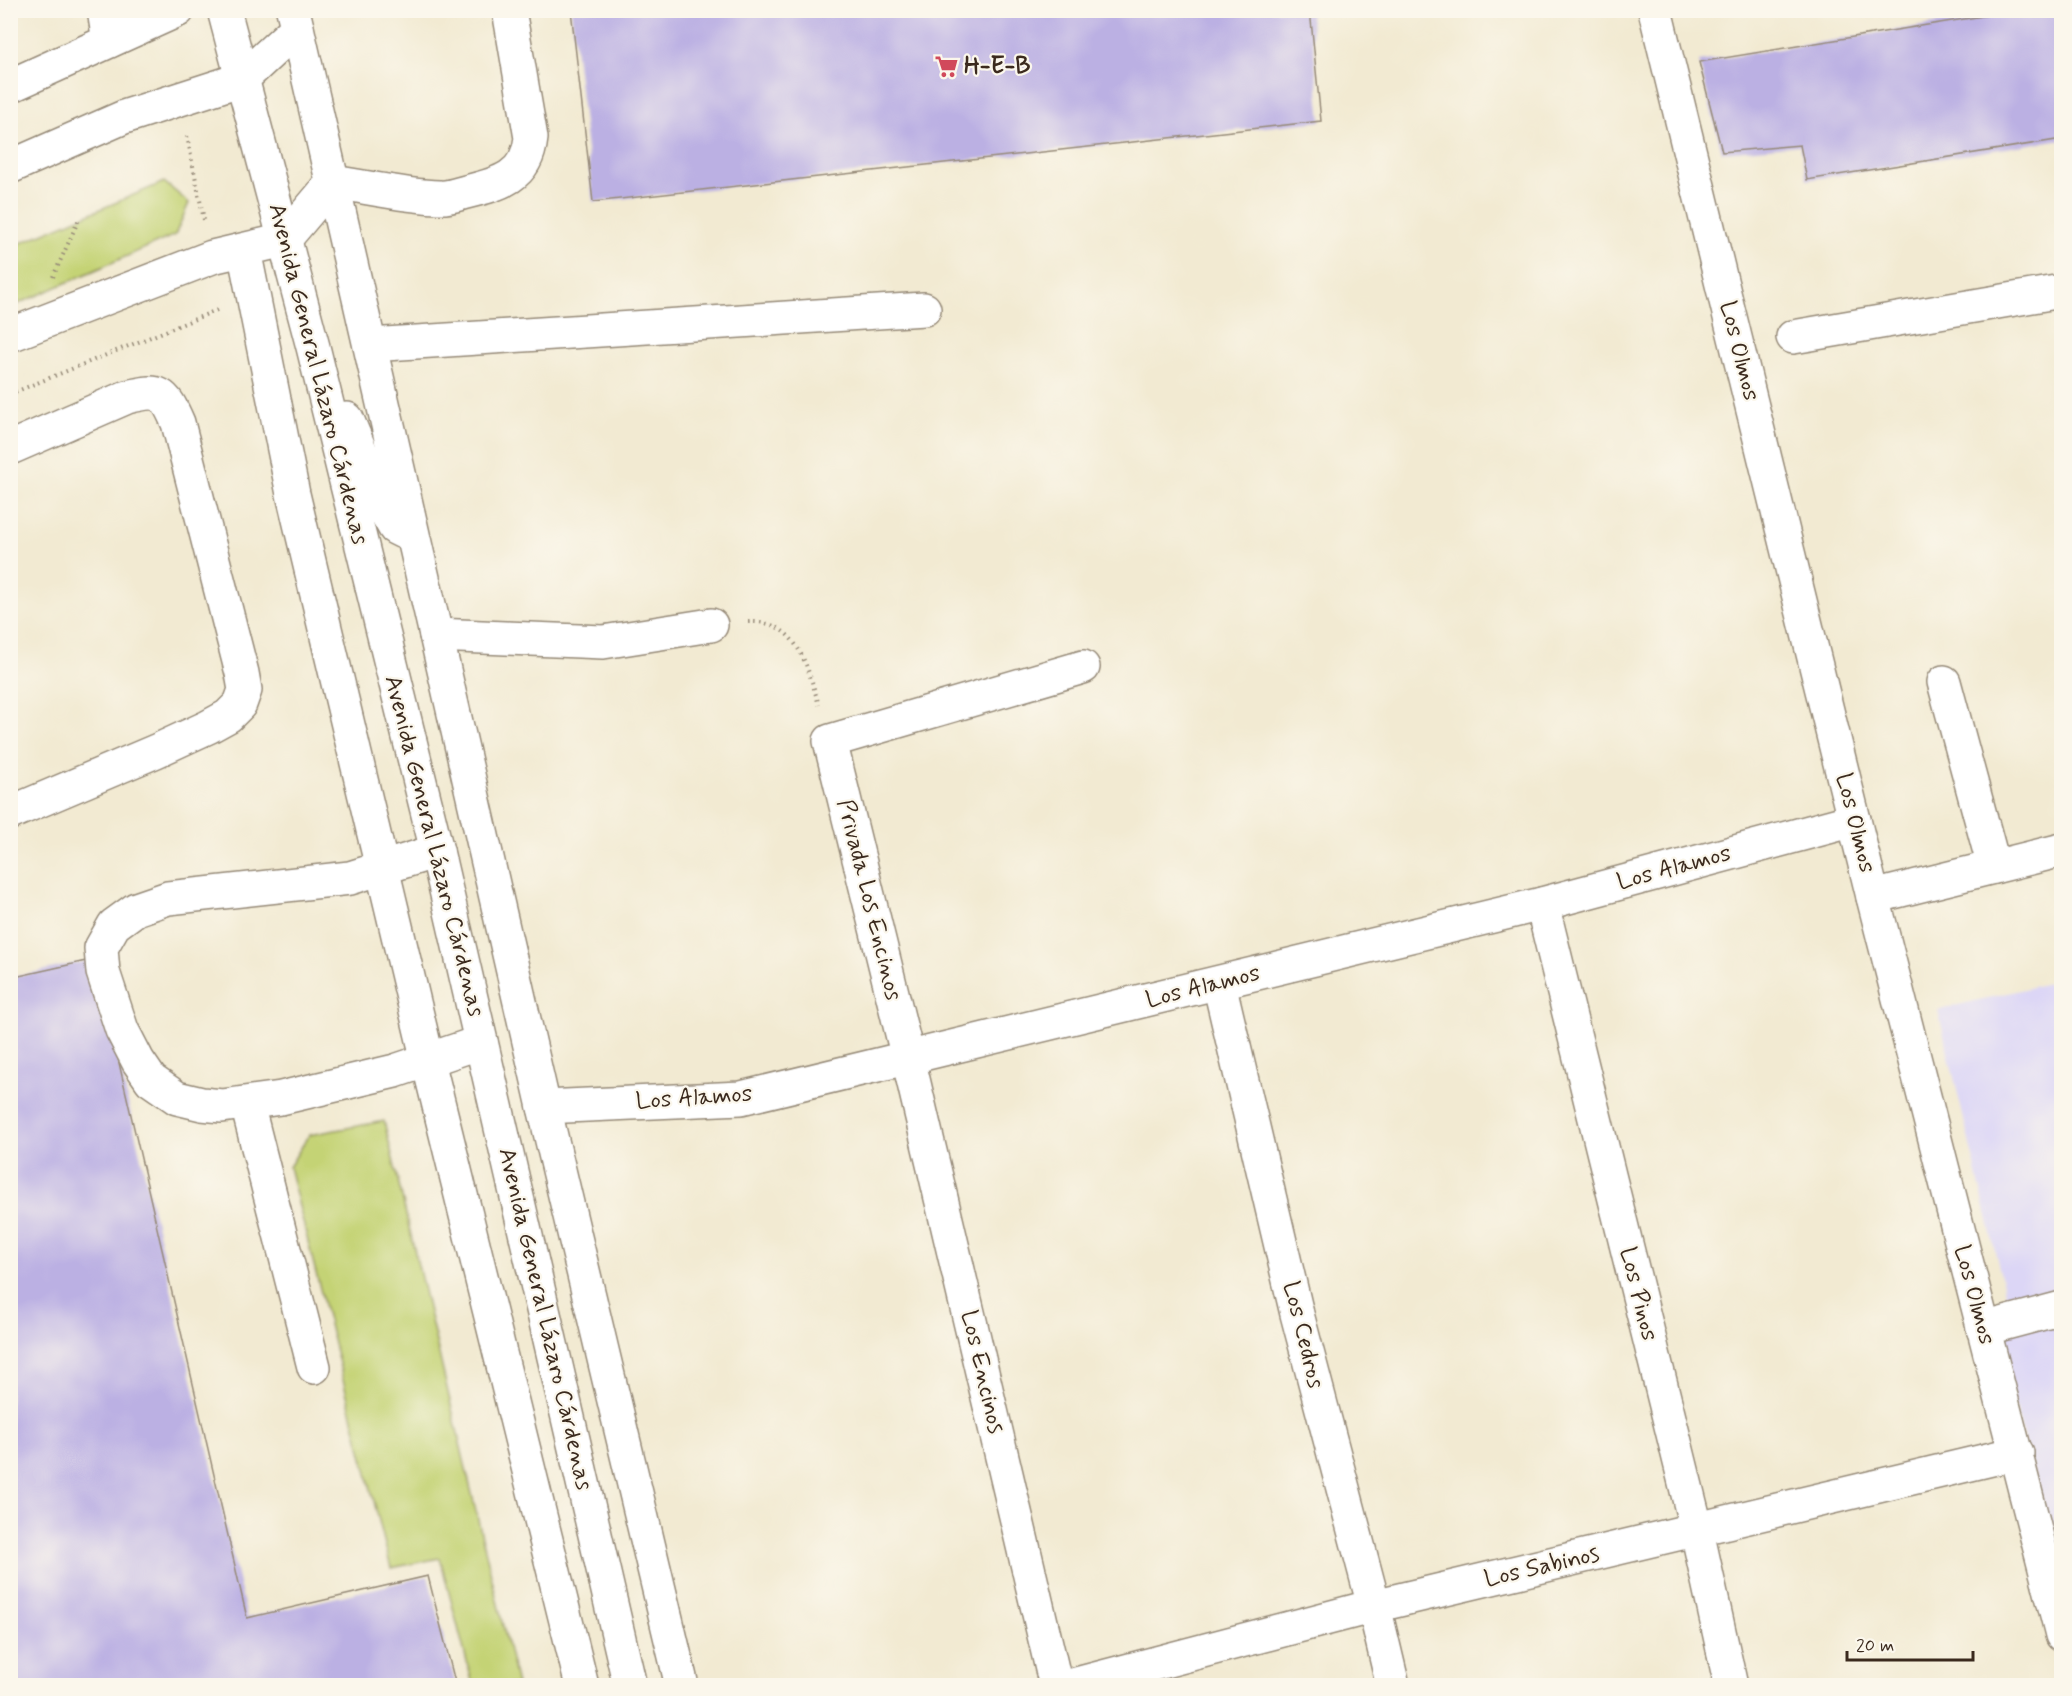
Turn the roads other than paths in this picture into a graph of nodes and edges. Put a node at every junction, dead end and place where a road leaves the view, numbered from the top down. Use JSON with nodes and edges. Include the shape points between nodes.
{"nodes":[{"id":1,"x":178,"y":10,"type":"edge"},
{"id":2,"x":224,"y":10,"type":"edge"},
{"id":3,"x":509,"y":10,"type":"edge"},
{"id":4,"x":1655,"y":10,"type":"edge"},
{"id":5,"x":295,"y":19,"type":"edge"},
{"id":6,"x":107,"y":26,"type":"edge"},
{"id":7,"x":242,"y":79,"type":"junction"},
{"id":8,"x":10,"y":86,"type":"edge"},
{"id":9,"x":10,"y":167,"type":"edge"},
{"id":10,"x":333,"y":182,"type":"junction"},
{"id":11,"x":284,"y":240,"type":"junction"},
{"id":12,"x":244,"y":249,"type":"junction"},
{"id":13,"x":2061,"y":291,"type":"edge"},
{"id":14,"x":924,"y":309,"type":"dead end"},
{"id":15,"x":10,"y":335,"type":"edge"},
{"id":16,"x":1793,"y":337,"type":"dead end"},
{"id":17,"x":370,"y":345,"type":"junction"},
{"id":18,"x":313,"y":347,"type":"junction"},
{"id":19,"x":10,"y":448,"type":"edge"},
{"id":20,"x":405,"y":505,"type":"junction"},
{"id":21,"x":711,"y":625,"type":"road end"},
{"id":22,"x":436,"y":635,"type":"junction"},
{"id":23,"x":1083,"y":667,"type":"dead end"},
{"id":24,"x":1944,"y":682,"type":"dead end"},
{"id":25,"x":10,"y":813,"type":"edge"},
{"id":26,"x":1854,"y":820,"type":"junction"},
{"id":27,"x":437,"y":850,"type":"junction"},
{"id":28,"x":2061,"y":850,"type":"edge"},
{"id":29,"x":1994,"y":867,"type":"junction"},
{"id":30,"x":382,"y":868,"type":"junction"},
{"id":31,"x":1873,"y":897,"type":"junction"},
{"id":32,"x":1542,"y":904,"type":"junction"},
{"id":33,"x":1219,"y":983,"type":"junction"},
{"id":34,"x":481,"y":1042,"type":"junction"},
{"id":35,"x":908,"y":1058,"type":"junction"},
{"id":36,"x":428,"y":1061,"type":"junction"},
{"id":37,"x":247,"y":1104,"type":"junction"},
{"id":38,"x":544,"y":1107,"type":"junction"},
{"id":39,"x":2061,"y":1308,"type":"edge"},
{"id":40,"x":1983,"y":1329,"type":"junction"},
{"id":41,"x":314,"y":1367,"type":"dead end"},
{"id":42,"x":2017,"y":1453,"type":"junction"},
{"id":43,"x":1697,"y":1531,"type":"junction"},
{"id":44,"x":2051,"y":1549,"type":"edge"},
{"id":45,"x":1374,"y":1606,"type":"junction"},
{"id":46,"x":2061,"y":1635,"type":"edge"},
{"id":47,"x":582,"y":1686,"type":"edge"},
{"id":48,"x":630,"y":1686,"type":"edge"},
{"id":49,"x":682,"y":1686,"type":"edge"},
{"id":50,"x":1056,"y":1686,"type":"edge"},
{"id":51,"x":1069,"y":1686,"type":"edge"},
{"id":52,"x":1393,"y":1686,"type":"edge"},
{"id":53,"x":1731,"y":1686,"type":"edge"}],
"edges":[{"from":1,"to":6,"type":"street"},
{"from":2,"to":7,"type":"street","name":"Avenida General Lázaro Cárdenas"},
{"from":3,"to":10,"type":"street","via":[[531,138],[523,166],[509,179],[486,188],[441,198]]},
{"from":4,"to":26,"type":"street","name":"Los Olmos"},
{"from":5,"to":7,"type":"street"},
{"from":5,"to":10,"type":"street","name":"Avenida General Lázaro Cárdenas"},
{"from":6,"to":8,"type":"street"},
{"from":7,"to":9,"type":"street","via":[[124,117]]},
{"from":7,"to":11,"type":"street","name":"Avenida General Lázaro Cárdenas"},
{"from":10,"to":11,"type":"street"},
{"from":10,"to":17,"type":"street","name":"Avenida General Lázaro Cárdenas"},
{"from":11,"to":12,"type":"street"},
{"from":11,"to":18,"type":"street","name":"Avenida General Lázaro Cárdenas"},
{"from":12,"to":15,"type":"street","via":[[212,257]]},
{"from":12,"to":30,"type":"street","via":[[293,494]]},
{"from":13,"to":16,"type":"street"},
{"from":14,"to":17,"type":"street"},
{"from":17,"to":20,"type":"street","name":"Avenida General Lázaro Cárdenas"},
{"from":18,"to":20,"type":"street","via":[[387,514],[395,528],[412,536]]},
{"from":18,"to":27,"type":"street","name":"Avenida General Lázaro Cárdenas"},
{"from":19,"to":25,"type":"street","via":[[127,397],[147,392],[160,394],[178,423],[245,690],[240,704],[228,716],[208,727]]},
{"from":20,"to":22,"type":"street","name":"Avenida General Lázaro Cárdenas"},
{"from":21,"to":22,"type":"street","via":[[603,642]]},
{"from":22,"to":38,"type":"street","name":"Avenida General Lázaro Cárdenas"},
{"from":23,"to":35,"type":"street","name":"Privada Los Encinos","via":[[830,741]]},
{"from":24,"to":29,"type":"street"},
{"from":26,"to":31,"type":"street","name":"Los Olmos"},
{"from":26,"to":32,"type":"street","name":"Los Alamos"},
{"from":27,"to":30,"type":"street"},
{"from":27,"to":34,"type":"street","name":"Avenida General Lázaro Cárdenas"},
{"from":28,"to":29,"type":"street"},
{"from":29,"to":31,"type":"street"},
{"from":30,"to":36,"type":"street"},
{"from":30,"to":37,"type":"street","via":[[350,878],[168,898],[136,909],[114,925],[101,948],[103,972],[122,1030],[152,1080],[177,1098],[222,1106]]},
{"from":31,"to":40,"type":"street","name":"Los Olmos"},
{"from":32,"to":33,"type":"street","name":"Los Alamos"},
{"from":32,"to":43,"type":"street","name":"Los Pinos"},
{"from":33,"to":35,"type":"street","name":"Los Alamos"},
{"from":33,"to":45,"type":"street","name":"Los Cedros","via":[[1297,1314]]},
{"from":34,"to":36,"type":"street"},
{"from":34,"to":48,"type":"street","name":"Avenida General Lázaro Cárdenas"},
{"from":35,"to":38,"type":"street","name":"Los Alamos","via":[[741,1098]]},
{"from":35,"to":50,"type":"street","name":"Los Encinos"},
{"from":36,"to":37,"type":"street"},
{"from":36,"to":47,"type":"street"},
{"from":37,"to":41,"type":"street"},
{"from":38,"to":49,"type":"street","name":"Avenida General Lázaro Cárdenas"},
{"from":39,"to":40,"type":"street"},
{"from":40,"to":42,"type":"street","name":"Los Olmos"},
{"from":42,"to":43,"type":"street","name":"Los Sabinos"},
{"from":42,"to":44,"type":"street","name":"Los Olmos"},
{"from":43,"to":45,"type":"street","name":"Los Sabinos"},
{"from":43,"to":53,"type":"street","name":"Los Pinos"},
{"from":44,"to":46,"type":"street","name":"Los Olmos"},
{"from":45,"to":51,"type":"street","name":"Los Sabinos"},
{"from":45,"to":52,"type":"street","name":"Los Cedros"}]}
